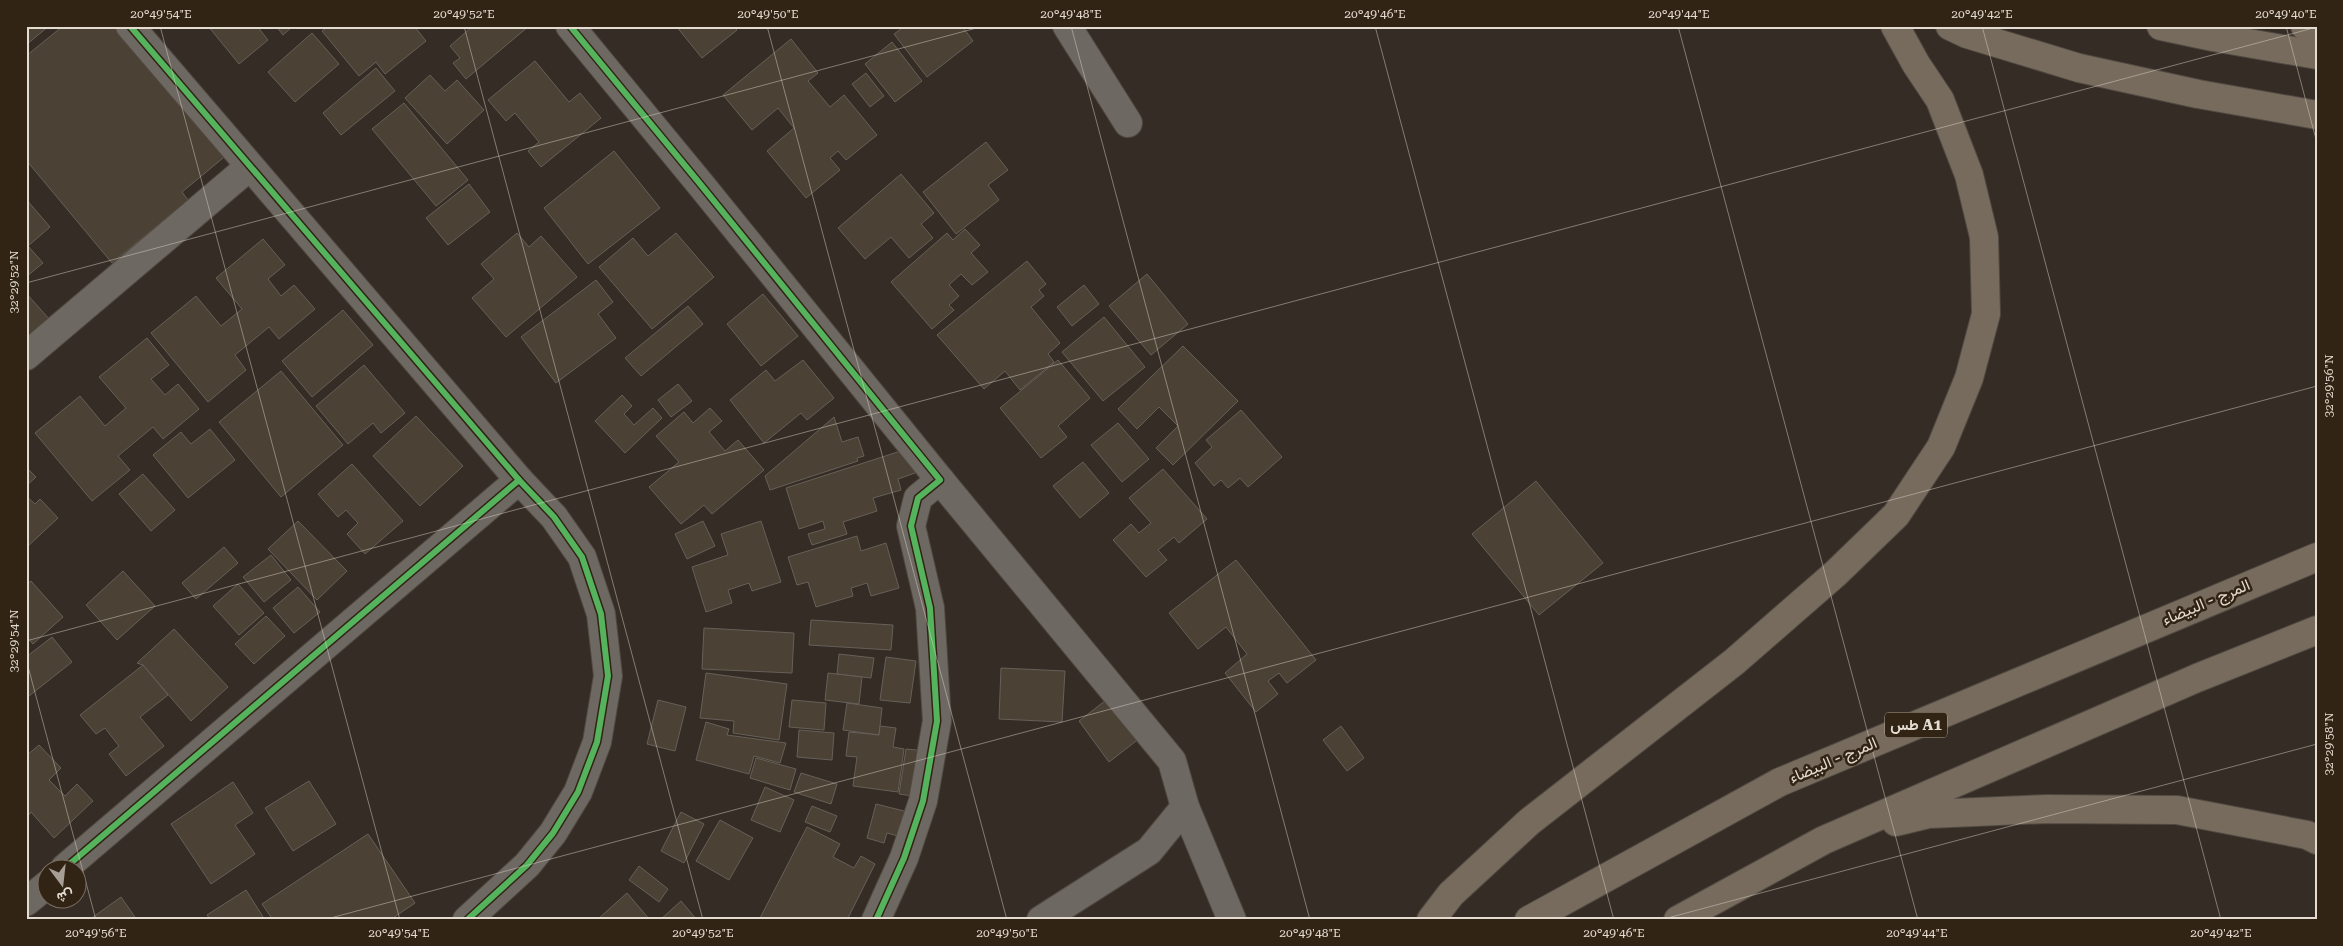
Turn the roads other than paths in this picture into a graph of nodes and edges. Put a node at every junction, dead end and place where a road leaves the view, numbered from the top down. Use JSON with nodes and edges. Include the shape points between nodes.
{"nodes":[{"id":1,"x":130,"y":26,"type":"edge"},
{"id":2,"x":570,"y":26,"type":"edge"},
{"id":3,"x":1067,"y":26,"type":"edge"},
{"id":4,"x":1895,"y":26,"type":"edge"},
{"id":5,"x":1950,"y":26,"type":"edge"},
{"id":6,"x":2162,"y":26,"type":"edge"},
{"id":7,"x":2305,"y":26,"type":"edge"},
{"id":8,"x":2317,"y":32,"type":"edge"},
{"id":9,"x":2317,"y":54,"type":"edge"},
{"id":10,"x":2317,"y":115,"type":"edge"},
{"id":11,"x":1128,"y":123,"type":"dead end"},
{"id":12,"x":249,"y":167,"type":"junction"},
{"id":13,"x":26,"y":356,"type":"edge"},
{"id":14,"x":519,"y":480,"type":"junction"},
{"id":15,"x":940,"y":480,"type":"junction"},
{"id":16,"x":2317,"y":557,"type":"edge"},
{"id":17,"x":2317,"y":630,"type":"edge"},
{"id":18,"x":1185,"y":807,"type":"junction"},
{"id":19,"x":1824,"y":840,"type":"junction"},
{"id":20,"x":2317,"y":840,"type":"edge"},
{"id":21,"x":77,"y":858,"type":"edge"},
{"id":22,"x":38,"y":892,"type":"edge"},
{"id":23,"x":26,"y":902,"type":"edge"},
{"id":24,"x":467,"y":920,"type":"edge"},
{"id":25,"x":876,"y":920,"type":"edge"},
{"id":26,"x":1041,"y":920,"type":"edge"},
{"id":27,"x":1232,"y":920,"type":"edge"},
{"id":28,"x":1431,"y":920,"type":"edge"},
{"id":29,"x":1529,"y":920,"type":"edge"},
{"id":30,"x":1678,"y":920,"type":"edge"}],
"edges":[{"from":1,"to":12,"type":"street"},
{"from":2,"to":15,"type":"street"},
{"from":3,"to":11,"type":"street"},
{"from":4,"to":28,"type":"highway","via":[[1940,100],[1969,175],[1984,237],[1986,314],[1969,378],[1941,447],[1896,515],[1835,574],[1734,662],[1529,822],[1450,894]]},
{"from":5,"to":10,"type":"highway","via":[[2079,68]]},
{"from":6,"to":9,"type":"highway","via":[[2213,38]]},
{"from":7,"to":8,"type":"highway"},
{"from":12,"to":13,"type":"street"},
{"from":12,"to":14,"type":"street"},
{"from":14,"to":21,"type":"street"},
{"from":14,"to":24,"type":"street","via":[[554,517],[582,557],[601,614],[608,676],[597,742],[578,792],[553,833],[527,864]]},
{"from":15,"to":18,"type":"street","via":[[1172,761]]},
{"from":15,"to":25,"type":"street","via":[[918,498],[911,526],[930,608],[937,721],[923,801],[904,858]]},
{"from":16,"to":29,"type":"highway","name":"المرج - البيضاء","number":"طس A1","via":[[1780,782]]},
{"from":17,"to":19,"type":"highway","via":[[2188,682]]},
{"from":18,"to":26,"type":"street","via":[[1149,851]]},
{"from":18,"to":27,"type":"street"},
{"from":19,"to":20,"type":"highway","via":[[1929,814],[2047,809],[2177,810],[2307,835]]},
{"from":19,"to":30,"type":"highway"},
{"from":22,"to":23,"type":"street"}]}
